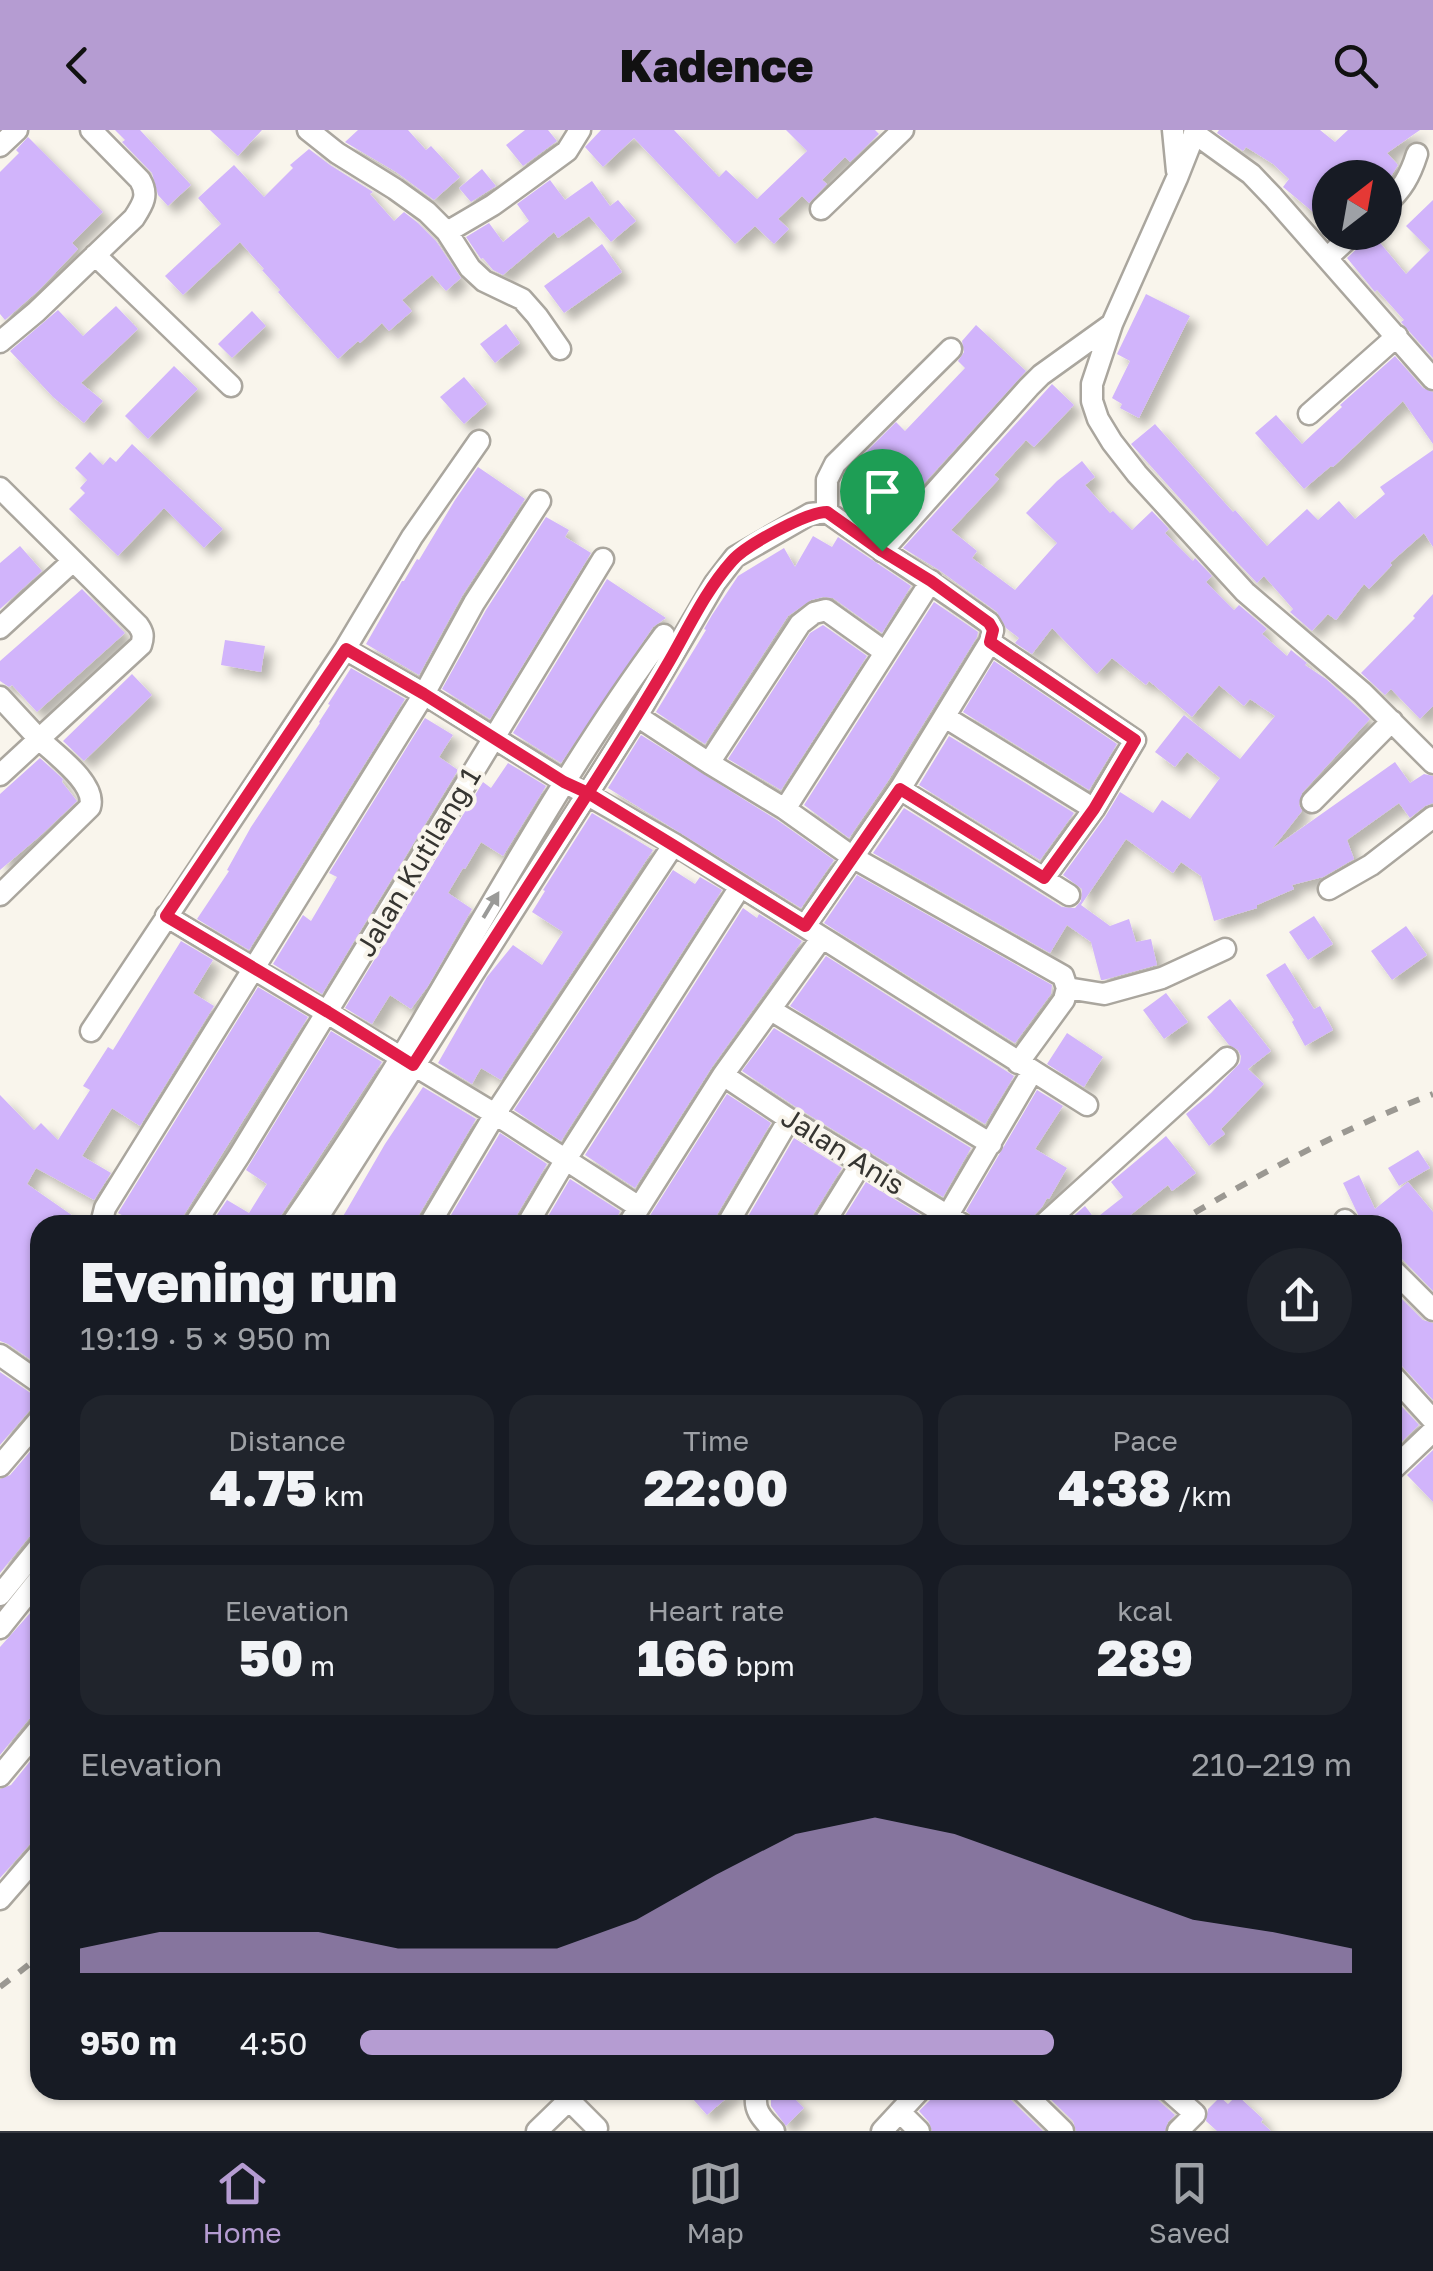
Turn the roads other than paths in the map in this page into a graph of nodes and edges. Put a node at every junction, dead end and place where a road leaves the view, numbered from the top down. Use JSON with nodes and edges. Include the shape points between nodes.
{"nodes":[{"id":1,"x":18,"y":130,"type":"edge"},
{"id":2,"x":91,"y":130,"type":"edge"},
{"id":3,"x":308,"y":130,"type":"edge"},
{"id":4,"x":580,"y":130,"type":"edge"},
{"id":5,"x":903,"y":130,"type":"edge"},
{"id":6,"x":1188,"y":131,"type":"edge"},
{"id":7,"x":0,"y":146,"type":"edge"},
{"id":8,"x":1417,"y":154,"type":"dead end"},
{"id":9,"x":1402,"y":188,"type":"edge"},
{"id":10,"x":821,"y":210,"type":"dead end"},
{"id":11,"x":447,"y":232,"type":"junction"},
{"id":12,"x":1336,"y":250,"type":"edge"},
{"id":13,"x":95,"y":255,"type":"junction"},
{"id":14,"x":1327,"y":258,"type":"junction"},
{"id":15,"x":1112,"y":324,"type":"junction"},
{"id":16,"x":1396,"y":336,"type":"junction"},
{"id":17,"x":0,"y":342,"type":"edge"},
{"id":18,"x":560,"y":349,"type":"dead end"},
{"id":19,"x":951,"y":349,"type":"dead end"},
{"id":20,"x":1433,"y":379,"type":"edge"},
{"id":21,"x":231,"y":386,"type":"dead end"},
{"id":22,"x":1310,"y":414,"type":"dead end"},
{"id":23,"x":479,"y":441,"type":"dead end"},
{"id":24,"x":0,"y":488,"type":"edge"},
{"id":25,"x":540,"y":501,"type":"dead end"},
{"id":26,"x":827,"y":512,"type":"junction"},
{"id":27,"x":882,"y":551,"type":"junction"},
{"id":28,"x":603,"y":558,"type":"dead end"},
{"id":29,"x":73,"y":561,"type":"junction"},
{"id":30,"x":931,"y":581,"type":"junction"},
{"id":31,"x":0,"y":628,"type":"edge"},
{"id":32,"x":664,"y":635,"type":"dead end"},
{"id":33,"x":990,"y":642,"type":"junction"},
{"id":34,"x":346,"y":649,"type":"junction"},
{"id":35,"x":886,"y":652,"type":"junction"},
{"id":36,"x":424,"y":694,"type":"junction"},
{"id":37,"x":0,"y":698,"type":"edge"},
{"id":38,"x":638,"y":716,"type":"junction"},
{"id":39,"x":945,"y":717,"type":"junction"},
{"id":40,"x":1392,"y":721,"type":"junction"},
{"id":41,"x":493,"y":738,"type":"junction"},
{"id":42,"x":39,"y":739,"type":"junction"},
{"id":43,"x":1433,"y":761,"type":"edge"},
{"id":44,"x":709,"y":764,"type":"junction"},
{"id":45,"x":0,"y":775,"type":"edge"},
{"id":46,"x":564,"y":782,"type":"junction"},
{"id":47,"x":900,"y":789,"type":"junction"},
{"id":48,"x":588,"y":793,"type":"junction"},
{"id":49,"x":1312,"y":802,"type":"dead end"},
{"id":50,"x":785,"y":809,"type":"junction"},
{"id":51,"x":1094,"y":809,"type":"junction"},
{"id":52,"x":1433,"y":817,"type":"edge"},
{"id":53,"x":674,"y":844,"type":"junction"},
{"id":54,"x":854,"y":858,"type":"junction"},
{"id":55,"x":1044,"y":878,"type":"junction"},
{"id":56,"x":740,"y":887,"type":"junction"},
{"id":57,"x":1329,"y":888,"type":"dead end"},
{"id":58,"x":1069,"y":894,"type":"dead end"},
{"id":59,"x":0,"y":895,"type":"edge"},
{"id":60,"x":166,"y":916,"type":"junction"},
{"id":61,"x":813,"y":932,"type":"junction"},
{"id":62,"x":1226,"y":949,"type":"dead end"},
{"id":63,"x":252,"y":967,"type":"junction"},
{"id":64,"x":1067,"y":988,"type":"junction"},
{"id":65,"x":772,"y":1010,"type":"junction"},
{"id":66,"x":328,"y":1012,"type":"junction"},
{"id":67,"x":91,"y":1031,"type":"dead end"},
{"id":68,"x":1227,"y":1058,"type":"dead end"},
{"id":69,"x":407,"y":1062,"type":"junction"},
{"id":70,"x":1025,"y":1068,"type":"junction"},
{"id":71,"x":723,"y":1075,"type":"junction"},
{"id":72,"x":1087,"y":1105,"type":"dead end"},
{"id":73,"x":495,"y":1114,"type":"junction"},
{"id":74,"x":789,"y":1118,"type":"junction"},
{"id":75,"x":991,"y":1144,"type":"junction"},
{"id":76,"x":566,"y":1159,"type":"junction"},
{"id":77,"x":862,"y":1162,"type":"junction"},
{"id":78,"x":103,"y":1215,"type":"edge"},
{"id":79,"x":201,"y":1215,"type":"edge"},
{"id":80,"x":298,"y":1215,"type":"edge"},
{"id":81,"x":319,"y":1215,"type":"edge"},
{"id":82,"x":435,"y":1215,"type":"edge"},
{"id":83,"x":533,"y":1215,"type":"edge"},
{"id":84,"x":633,"y":1215,"type":"edge"},
{"id":85,"x":635,"y":1215,"type":"edge"},
{"id":86,"x":734,"y":1215,"type":"edge"},
{"id":87,"x":830,"y":1215,"type":"edge"},
{"id":88,"x":947,"y":1215,"type":"edge"},
{"id":89,"x":1054,"y":1215,"type":"edge"},
{"id":90,"x":1402,"y":1279,"type":"edge"},
{"id":91,"x":1433,"y":1310,"type":"edge"},
{"id":92,"x":0,"y":1355,"type":"edge"},
{"id":93,"x":30,"y":1376,"type":"edge"},
{"id":94,"x":1402,"y":1387,"type":"edge"},
{"id":95,"x":1433,"y":1420,"type":"edge"},
{"id":96,"x":30,"y":1431,"type":"edge"},
{"id":97,"x":1433,"y":1432,"type":"edge"},
{"id":98,"x":1402,"y":1461,"type":"edge"},
{"id":99,"x":0,"y":1466,"type":"edge"},
{"id":100,"x":30,"y":1558,"type":"edge"},
{"id":101,"x":30,"y":1590,"type":"edge"},
{"id":102,"x":0,"y":1595,"type":"edge"},
{"id":103,"x":0,"y":1628,"type":"edge"},
{"id":104,"x":30,"y":1740,"type":"edge"},
{"id":105,"x":0,"y":1776,"type":"edge"},
{"id":106,"x":30,"y":1864,"type":"edge"},
{"id":107,"x":0,"y":1899,"type":"edge"},
{"id":108,"x":560,"y":2100,"type":"edge"},
{"id":109,"x":569,"y":2100,"type":"edge"},
{"id":110,"x":756,"y":2100,"type":"edge"},
{"id":111,"x":911,"y":2100,"type":"edge"},
{"id":112,"x":1031,"y":2100,"type":"edge"},
{"id":113,"x":1180,"y":2100,"type":"edge"},
{"id":114,"x":900,"y":2112,"type":"junction"},
{"id":115,"x":1196,"y":2114,"type":"junction"},
{"id":116,"x":597,"y":2128,"type":"dead end"},
{"id":117,"x":767,"y":2128,"type":"edge"},
{"id":118,"x":537,"y":2131,"type":"edge"},
{"id":119,"x":882,"y":2131,"type":"edge"},
{"id":120,"x":919,"y":2131,"type":"edge"},
{"id":121,"x":1063,"y":2131,"type":"edge"},
{"id":122,"x":1178,"y":2131,"type":"edge"},
{"id":123,"x":1212,"y":2131,"type":"edge"}],
"edges":[{"from":1,"to":7,"type":"street"},
{"from":2,"to":13,"type":"street","via":[[140,180],[146,197]]},
{"from":3,"to":11,"type":"street"},
{"from":4,"to":11,"type":"street","via":[[567,151]]},
{"from":5,"to":10,"type":"street"},
{"from":6,"to":14,"type":"street","via":[[1251,174]]},
{"from":6,"to":15,"type":"street","via":[[1178,178]]},
{"from":8,"to":9,"type":"street"},
{"from":11,"to":18,"type":"street","via":[[470,268],[522,300]]},
{"from":12,"to":14,"type":"street"},
{"from":13,"to":17,"type":"street"},
{"from":13,"to":21,"type":"street"},
{"from":14,"to":16,"type":"street"},
{"from":15,"to":27,"type":"street","via":[[1028,387]]},
{"from":15,"to":40,"type":"street","via":[[1092,402],[1112,442],[1245,592]]},
{"from":16,"to":20,"type":"street"},
{"from":16,"to":22,"type":"street"},
{"from":19,"to":26,"type":"street","via":[[835,464]]},
{"from":23,"to":34,"type":"street"},
{"from":24,"to":29,"type":"street"},
{"from":25,"to":36,"type":"street"},
{"from":26,"to":27,"type":"street"},
{"from":26,"to":38,"type":"street","via":[[810,514],[735,557]]},
{"from":27,"to":30,"type":"street"},
{"from":28,"to":41,"type":"street","name":"Jalan Kutilang 1"},
{"from":29,"to":31,"type":"street"},
{"from":29,"to":42,"type":"street","via":[[138,625],[143,638]]},
{"from":30,"to":33,"type":"street","via":[[989,623]]},
{"from":30,"to":35,"type":"street"},
{"from":32,"to":46,"type":"street"},
{"from":33,"to":39,"type":"street"},
{"from":33,"to":51,"type":"street","via":[[1135,740]]},
{"from":34,"to":36,"type":"street"},
{"from":34,"to":60,"type":"street"},
{"from":35,"to":44,"type":"street","via":[[826,610],[814,613],[800,624]]},
{"from":35,"to":50,"type":"street"},
{"from":36,"to":41,"type":"street"},
{"from":36,"to":63,"type":"street"},
{"from":37,"to":42,"type":"street"},
{"from":38,"to":44,"type":"street"},
{"from":38,"to":48,"type":"street"},
{"from":39,"to":47,"type":"street"},
{"from":39,"to":51,"type":"street"},
{"from":40,"to":43,"type":"street"},
{"from":40,"to":49,"type":"street"},
{"from":41,"to":46,"type":"street"},
{"from":41,"to":66,"type":"street","name":"Jalan Kutilang 1"},
{"from":42,"to":45,"type":"street"},
{"from":42,"to":59,"type":"street","via":[[90,789],[92,800]]},
{"from":44,"to":50,"type":"street"},
{"from":46,"to":48,"type":"street"},
{"from":69,"to":46,"type":"street","one_way":true},
{"from":47,"to":54,"type":"street"},
{"from":47,"to":55,"type":"street"},
{"from":48,"to":53,"type":"street"},
{"from":48,"to":69,"type":"street"},
{"from":50,"to":54,"type":"street"},
{"from":51,"to":55,"type":"street"},
{"from":52,"to":57,"type":"street"},
{"from":53,"to":56,"type":"street"},
{"from":53,"to":73,"type":"street"},
{"from":54,"to":61,"type":"street"},
{"from":54,"to":64,"type":"street","via":[[1062,976]]},
{"from":55,"to":58,"type":"street"},
{"from":56,"to":61,"type":"street"},
{"from":56,"to":76,"type":"street"},
{"from":60,"to":63,"type":"street"},
{"from":60,"to":67,"type":"street"},
{"from":61,"to":65,"type":"street"},
{"from":61,"to":70,"type":"street"},
{"from":62,"to":64,"type":"street","via":[[1162,978],[1104,994]]},
{"from":63,"to":66,"type":"street"},
{"from":63,"to":78,"type":"street"},
{"from":64,"to":70,"type":"street"},
{"from":65,"to":71,"type":"street"},
{"from":65,"to":75,"type":"street"},
{"from":66,"to":69,"type":"street"},
{"from":66,"to":79,"type":"street","name":"Jalan Kutilang 1"},
{"from":68,"to":89,"type":"street"},
{"from":69,"to":73,"type":"street"},
{"from":69,"to":80,"type":"street"},
{"from":69,"to":81,"type":"street"},
{"from":70,"to":72,"type":"street"},
{"from":70,"to":75,"type":"street"},
{"from":71,"to":74,"type":"street","name":"Jalan Anis"},
{"from":71,"to":85,"type":"street"},
{"from":73,"to":76,"type":"street"},
{"from":73,"to":82,"type":"street"},
{"from":74,"to":77,"type":"street","name":"Jalan Anis"},
{"from":74,"to":86,"type":"street"},
{"from":75,"to":88,"type":"street"},
{"from":76,"to":83,"type":"street"},
{"from":76,"to":84,"type":"street"},
{"from":77,"to":87,"type":"street"},
{"from":77,"to":88,"type":"street","name":"Jalan Anis"},
{"from":90,"to":91,"type":"street"},
{"from":92,"to":93,"type":"street"},
{"from":94,"to":95,"type":"street"},
{"from":96,"to":99,"type":"street"},
{"from":97,"to":98,"type":"street"},
{"from":100,"to":102,"type":"street"},
{"from":101,"to":103,"type":"street"},
{"from":104,"to":105,"type":"street"},
{"from":106,"to":107,"type":"street"},
{"from":108,"to":118,"type":"street"},
{"from":109,"to":116,"type":"street"},
{"from":110,"to":117,"type":"street"},
{"from":111,"to":114,"type":"street"},
{"from":112,"to":121,"type":"street"},
{"from":113,"to":115,"type":"street"},
{"from":114,"to":119,"type":"street"},
{"from":114,"to":120,"type":"street"},
{"from":115,"to":122,"type":"street"},
{"from":115,"to":123,"type":"street"}]}
